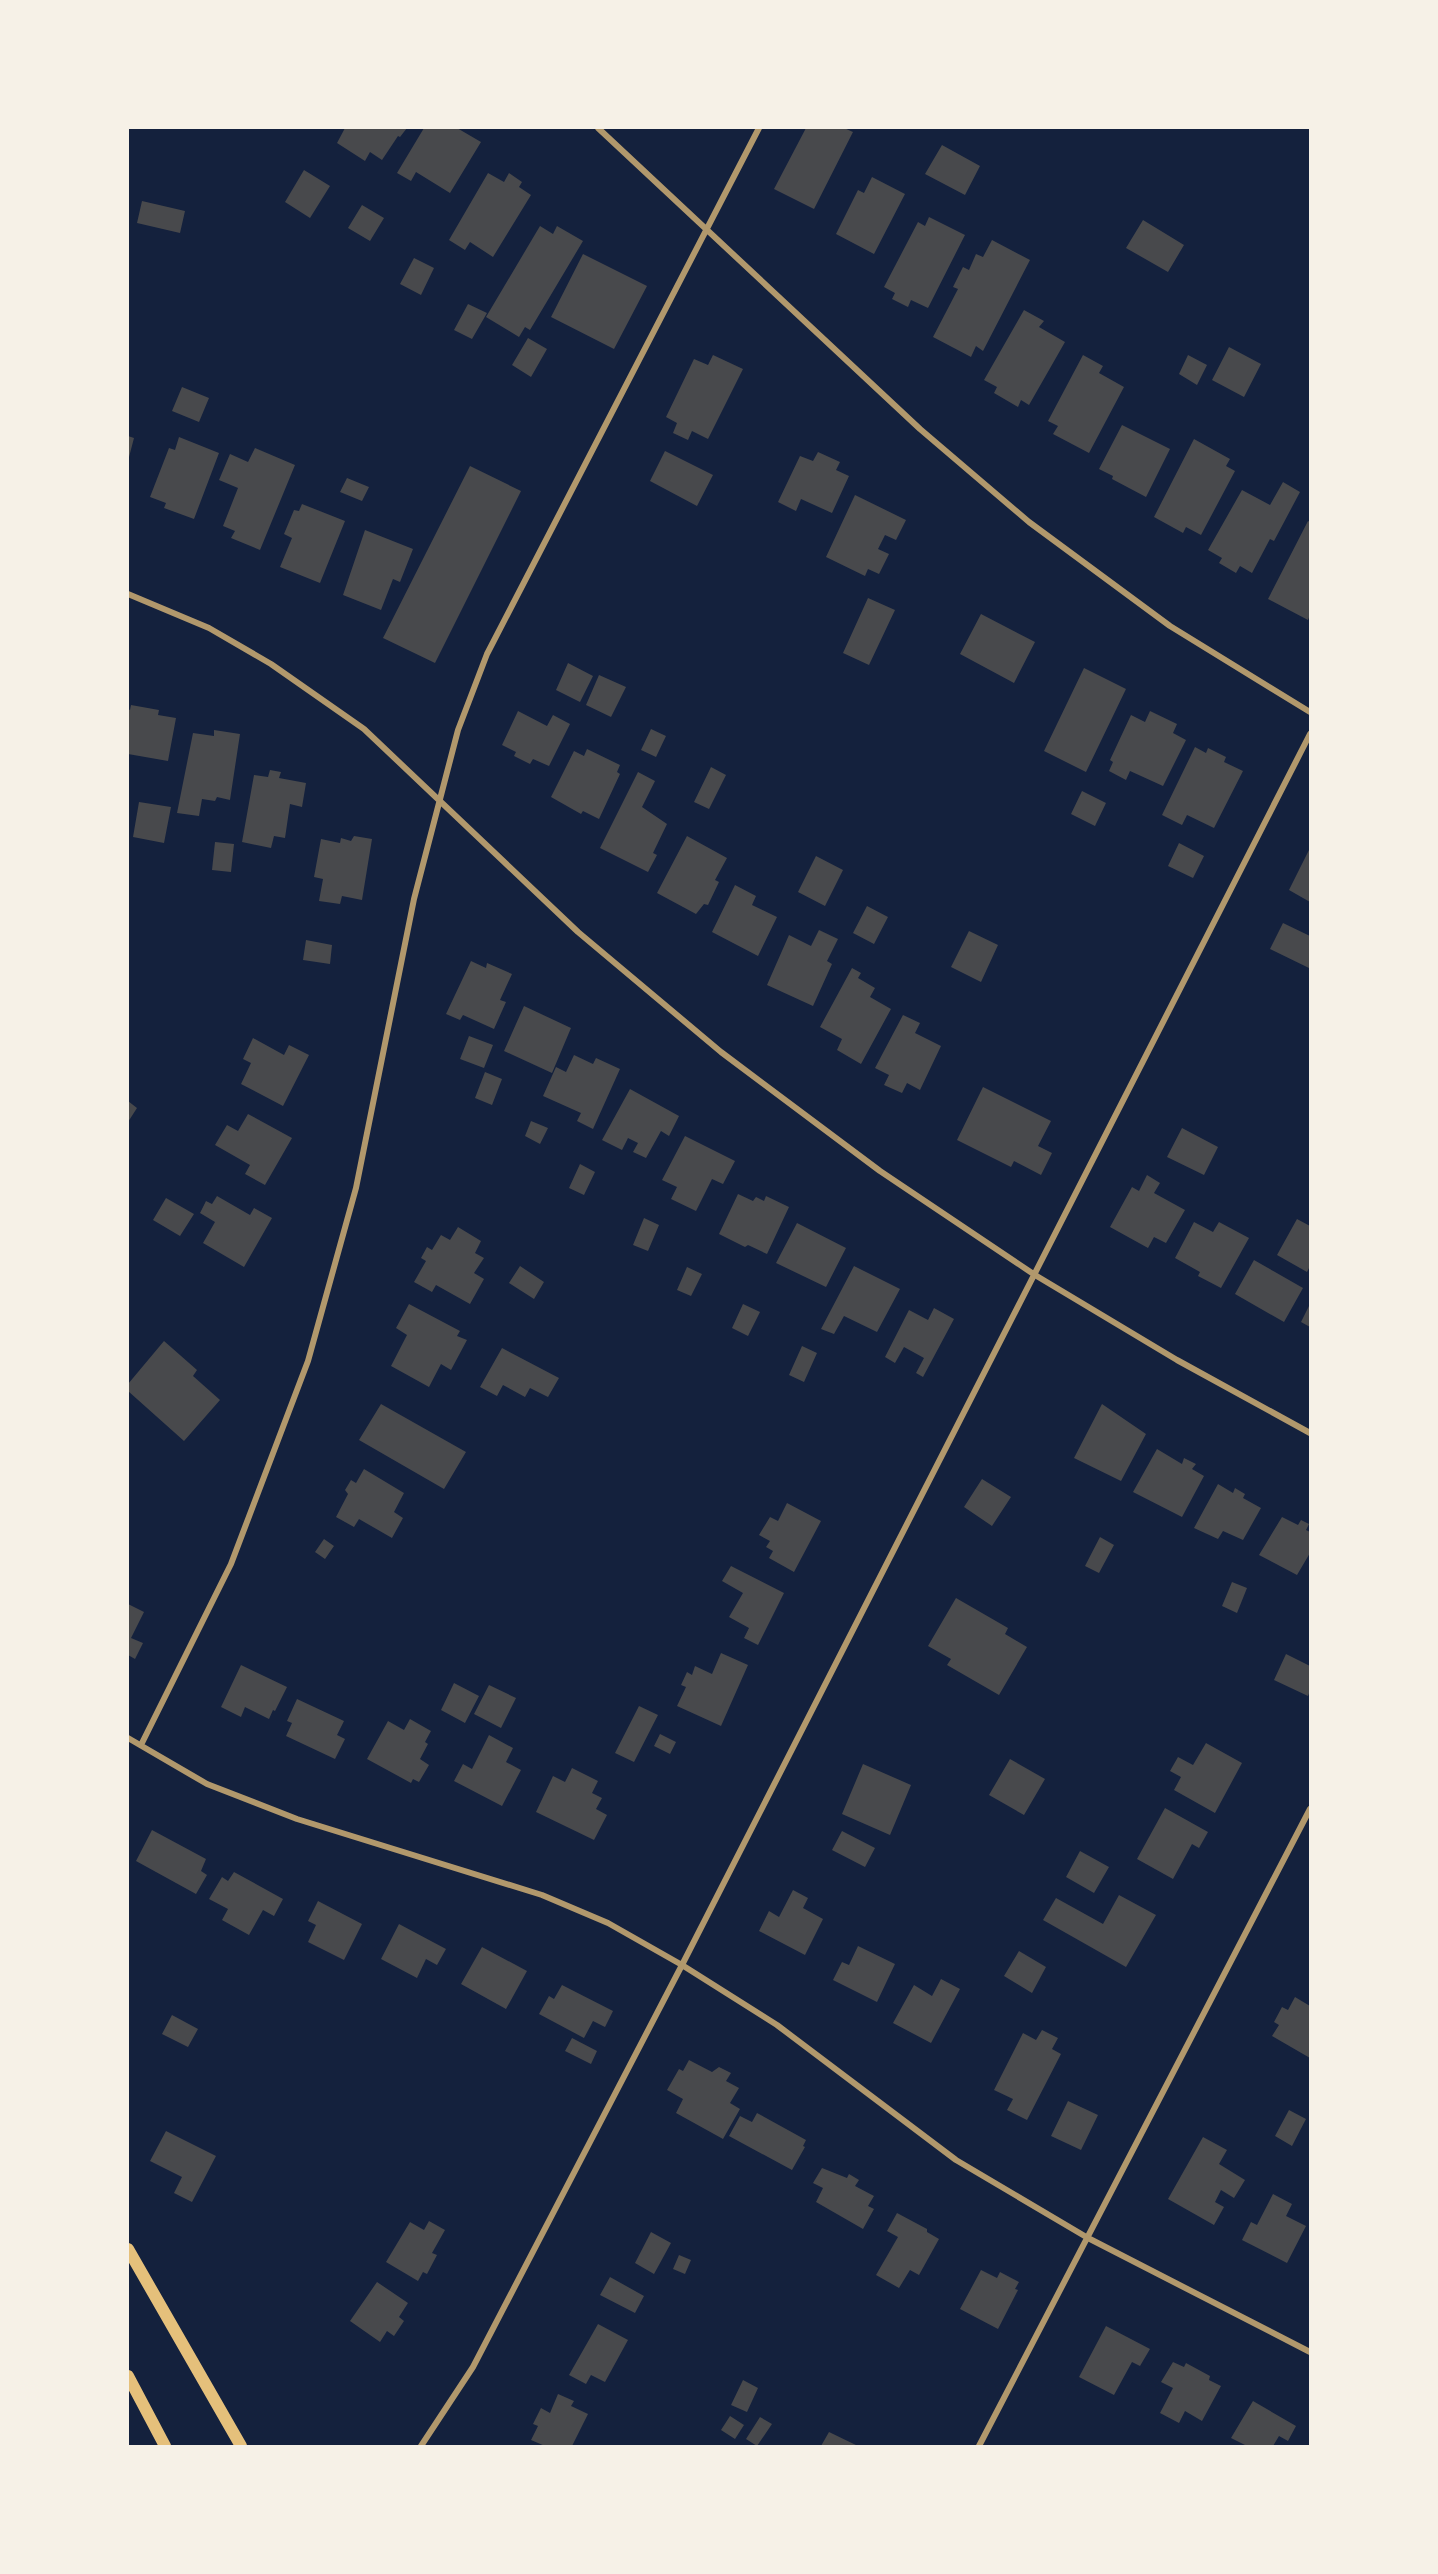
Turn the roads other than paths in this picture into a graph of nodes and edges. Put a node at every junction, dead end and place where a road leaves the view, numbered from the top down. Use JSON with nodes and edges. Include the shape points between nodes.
{"nodes":[{"id":1,"x":598,"y":128,"type":"edge"},
{"id":2,"x":759,"y":128,"type":"edge"},
{"id":3,"x":707,"y":230,"type":"junction"},
{"id":4,"x":128,"y":594,"type":"edge"},
{"id":5,"x":1311,"y":712,"type":"edge"},
{"id":6,"x":1311,"y":735,"type":"edge"},
{"id":7,"x":440,"y":802,"type":"junction"},
{"id":8,"x":1035,"y":1275,"type":"junction"},
{"id":9,"x":1311,"y":1433,"type":"edge"},
{"id":10,"x":128,"y":1737,"type":"edge"},
{"id":11,"x":141,"y":1745,"type":"junction"},
{"id":12,"x":1311,"y":1809,"type":"edge"},
{"id":13,"x":682,"y":1965,"type":"junction"},
{"id":14,"x":1088,"y":2238,"type":"junction"},
{"id":15,"x":128,"y":2249,"type":"edge"},
{"id":16,"x":1311,"y":2352,"type":"edge"},
{"id":17,"x":128,"y":2376,"type":"edge"},
{"id":18,"x":165,"y":2446,"type":"edge"},
{"id":19,"x":241,"y":2446,"type":"edge"},
{"id":20,"x":421,"y":2446,"type":"edge"},
{"id":21,"x":980,"y":2446,"type":"edge"}],
"edges":[{"from":1,"to":3,"type":"street"},
{"from":2,"to":3,"type":"street"},
{"from":3,"to":5,"type":"street","via":[[920,429],[1029,522],[1170,626]]},
{"from":3,"to":7,"type":"street","via":[[487,654],[458,730]]},
{"from":4,"to":7,"type":"street","via":[[209,628],[271,664],[364,729]]},
{"from":6,"to":8,"type":"street"},
{"from":7,"to":8,"type":"street","via":[[578,932],[721,1052],[880,1171]]},
{"from":7,"to":11,"type":"street","via":[[414,899],[356,1188],[308,1360],[231,1564]]},
{"from":8,"to":9,"type":"street","via":[[1177,1360]]},
{"from":8,"to":13,"type":"street"},
{"from":10,"to":11,"type":"street"},
{"from":11,"to":13,"type":"street","via":[[207,1784],[297,1819],[542,1895],[608,1923]]},
{"from":12,"to":14,"type":"street"},
{"from":13,"to":14,"type":"street","via":[[777,2025],[956,2160]]},
{"from":13,"to":20,"type":"street","via":[[473,2367]]},
{"from":14,"to":16,"type":"street"},
{"from":14,"to":21,"type":"street"},
{"from":15,"to":19,"type":"main road"},
{"from":17,"to":18,"type":"main road"}]}
